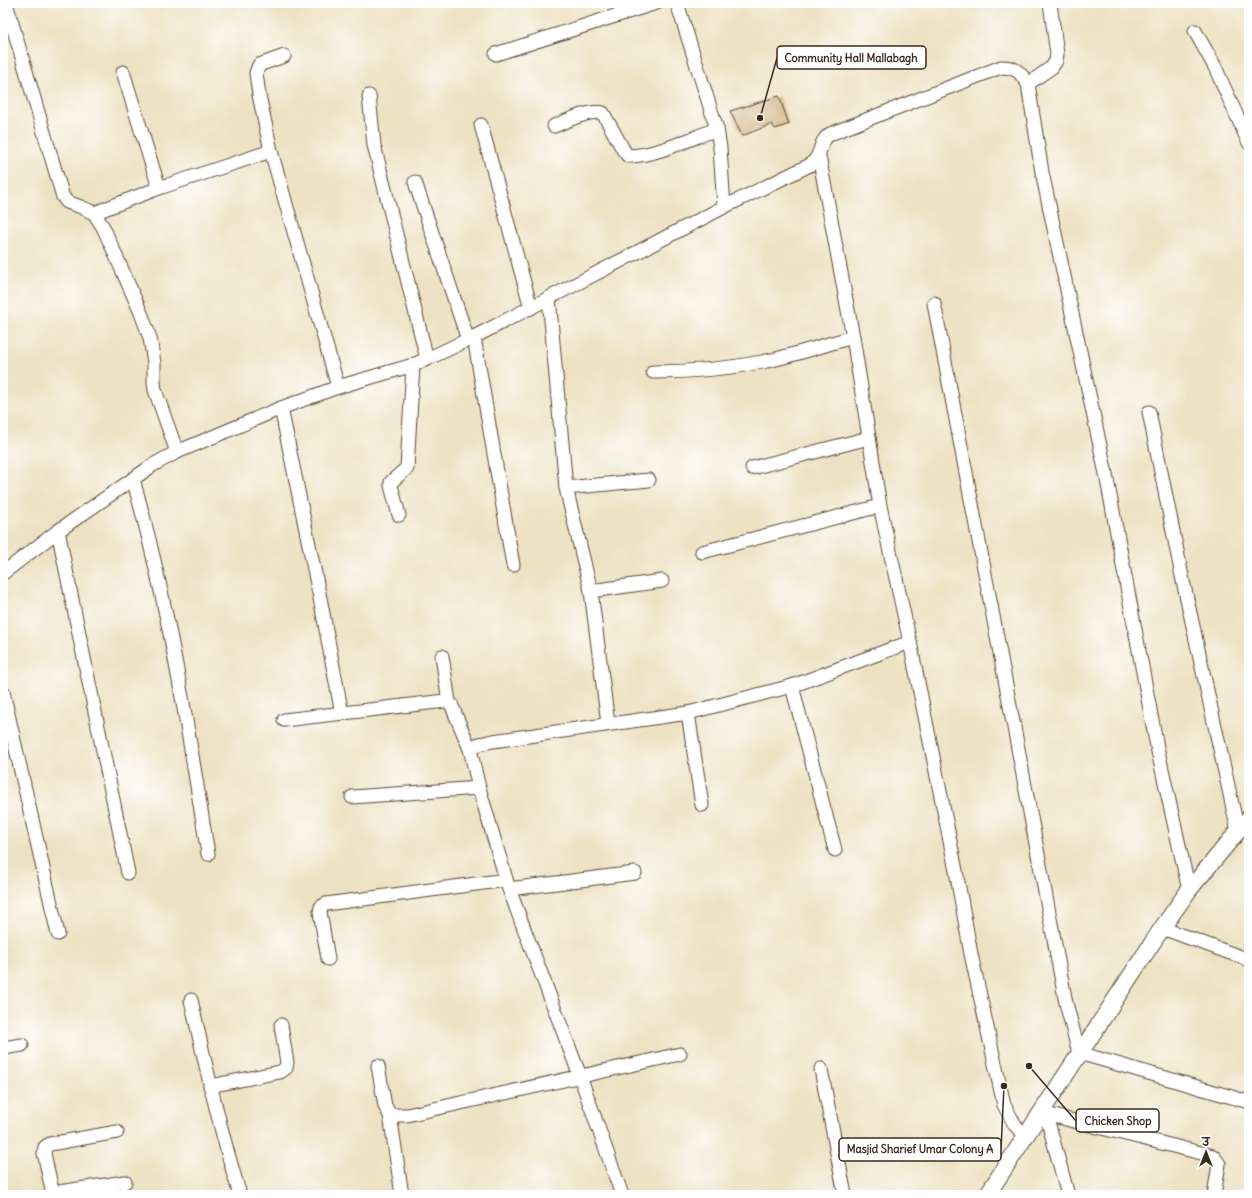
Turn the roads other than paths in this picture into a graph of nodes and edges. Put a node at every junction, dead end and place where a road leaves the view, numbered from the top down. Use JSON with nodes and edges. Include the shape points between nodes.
{"nodes":[{"id":1,"x":6,"y":3,"type":"edge"},
{"id":2,"x":656,"y":3,"type":"edge"},
{"id":3,"x":677,"y":3,"type":"edge"},
{"id":4,"x":1050,"y":3,"type":"edge"},
{"id":5,"x":1195,"y":31,"type":"dead end"},
{"id":6,"x":496,"y":54,"type":"dead end"},
{"id":7,"x":284,"y":56,"type":"dead end"},
{"id":8,"x":123,"y":72,"type":"dead end"},
{"id":9,"x":1028,"y":84,"type":"junction"},
{"id":10,"x":369,"y":96,"type":"dead end"},
{"id":11,"x":481,"y":125,"type":"dead end"},
{"id":12,"x":554,"y":126,"type":"dead end"},
{"id":13,"x":717,"y":129,"type":"junction"},
{"id":14,"x":1249,"y":143,"type":"edge"},
{"id":15,"x":271,"y":151,"type":"junction"},
{"id":16,"x":819,"y":156,"type":"junction"},
{"id":17,"x":416,"y":182,"type":"dead end"},
{"id":18,"x":159,"y":188,"type":"junction"},
{"id":19,"x":724,"y":207,"type":"junction"},
{"id":20,"x":94,"y":213,"type":"junction"},
{"id":21,"x":549,"y":298,"type":"junction"},
{"id":22,"x":934,"y":302,"type":"dead end"},
{"id":23,"x":531,"y":308,"type":"junction"},
{"id":24,"x":854,"y":337,"type":"junction"},
{"id":25,"x":471,"y":338,"type":"junction"},
{"id":26,"x":427,"y":359,"type":"junction"},
{"id":27,"x":413,"y":365,"type":"junction"},
{"id":28,"x":653,"y":372,"type":"dead end"},
{"id":29,"x":338,"y":387,"type":"junction"},
{"id":30,"x":281,"y":408,"type":"junction"},
{"id":31,"x":1149,"y":412,"type":"dead end"},
{"id":32,"x":869,"y":438,"type":"junction"},
{"id":33,"x":177,"y":452,"type":"junction"},
{"id":34,"x":752,"y":468,"type":"dead end"},
{"id":35,"x":133,"y":479,"type":"junction"},
{"id":36,"x":649,"y":480,"type":"dead end"},
{"id":37,"x":566,"y":488,"type":"junction"},
{"id":38,"x":880,"y":506,"type":"junction"},
{"id":39,"x":399,"y":515,"type":"dead end"},
{"id":40,"x":58,"y":531,"type":"junction"},
{"id":41,"x":702,"y":552,"type":"dead end"},
{"id":42,"x":513,"y":565,"type":"dead end"},
{"id":43,"x":3,"y":572,"type":"edge"},
{"id":44,"x":662,"y":581,"type":"dead end"},
{"id":45,"x":591,"y":591,"type":"junction"},
{"id":46,"x":910,"y":642,"type":"junction"},
{"id":47,"x":442,"y":656,"type":"dead end"},
{"id":48,"x":792,"y":686,"type":"junction"},
{"id":49,"x":3,"y":692,"type":"edge"},
{"id":50,"x":449,"y":702,"type":"junction"},
{"id":51,"x":342,"y":714,"type":"junction"},
{"id":52,"x":688,"y":714,"type":"junction"},
{"id":53,"x":284,"y":720,"type":"dead end"},
{"id":54,"x":608,"y":724,"type":"junction"},
{"id":55,"x":470,"y":749,"type":"junction"},
{"id":56,"x":479,"y":788,"type":"junction"},
{"id":57,"x":352,"y":797,"type":"dead end"},
{"id":58,"x":702,"y":805,"type":"dead end"},
{"id":59,"x":1249,"y":818,"type":"edge"},
{"id":60,"x":1238,"y":831,"type":"junction"},
{"id":61,"x":835,"y":850,"type":"dead end"},
{"id":62,"x":208,"y":854,"type":"dead end"},
{"id":63,"x":128,"y":873,"type":"dead end"},
{"id":64,"x":635,"y":873,"type":"dead end"},
{"id":65,"x":508,"y":884,"type":"junction"},
{"id":66,"x":1189,"y":890,"type":"junction"},
{"id":67,"x":1162,"y":928,"type":"junction"},
{"id":68,"x":58,"y":934,"type":"dead end"},
{"id":69,"x":328,"y":959,"type":"dead end"},
{"id":70,"x":1249,"y":960,"type":"edge"},
{"id":71,"x":191,"y":1000,"type":"dead end"},
{"id":72,"x":281,"y":1025,"type":"dead end"},
{"id":73,"x":22,"y":1045,"type":"dead end"},
{"id":74,"x":3,"y":1048,"type":"edge"},
{"id":75,"x":1079,"y":1053,"type":"junction"},
{"id":76,"x":680,"y":1054,"type":"dead end"},
{"id":77,"x":378,"y":1066,"type":"dead end"},
{"id":78,"x":821,"y":1069,"type":"dead end"},
{"id":79,"x":580,"y":1076,"type":"junction"},
{"id":80,"x":210,"y":1086,"type":"junction"},
{"id":81,"x":1249,"y":1102,"type":"edge"},
{"id":82,"x":1045,"y":1110,"type":"junction"},
{"id":83,"x":390,"y":1115,"type":"junction"},
{"id":84,"x":117,"y":1132,"type":"dead end"},
{"id":85,"x":1025,"y":1135,"type":"junction"},
{"id":86,"x":125,"y":1182,"type":"dead end"},
{"id":87,"x":53,"y":1194,"type":"edge"},
{"id":88,"x":240,"y":1195,"type":"edge"},
{"id":89,"x":402,"y":1195,"type":"edge"},
{"id":90,"x":622,"y":1195,"type":"edge"},
{"id":91,"x":845,"y":1195,"type":"edge"},
{"id":92,"x":986,"y":1195,"type":"edge"},
{"id":93,"x":1068,"y":1195,"type":"edge"},
{"id":94,"x":1214,"y":1195,"type":"edge"}],
"edges":[{"from":1,"to":20,"type":"street","via":[[63,197],[66,202]]},
{"from":2,"to":6,"type":"street"},
{"from":3,"to":13,"type":"street"},
{"from":4,"to":9,"type":"street","via":[[1056,62]]},
{"from":5,"to":14,"type":"street","via":[[1215,67]]},
{"from":7,"to":15,"type":"street","via":[[259,65],[256,73]]},
{"from":8,"to":18,"type":"street"},
{"from":9,"to":16,"type":"street","via":[[1020,72],[1010,67],[1001,67],[830,134],[824,137]]},
{"from":9,"to":66,"type":"street","via":[[1042,172],[1106,474],[1157,747]]},
{"from":10,"to":26,"type":"street","via":[[374,145]]},
{"from":11,"to":23,"type":"street"},
{"from":12,"to":13,"type":"street","via":[[597,111],[603,113],[628,156],[654,152]]},
{"from":13,"to":19,"type":"street"},
{"from":15,"to":18,"type":"street"},
{"from":15,"to":29,"type":"street"},
{"from":16,"to":19,"type":"street","via":[[810,165]]},
{"from":16,"to":24,"type":"street"},
{"from":17,"to":25,"type":"street"},
{"from":18,"to":20,"type":"street"},
{"from":19,"to":21,"type":"street"},
{"from":20,"to":33,"type":"street","via":[[112,247],[150,338],[155,390]]},
{"from":21,"to":23,"type":"street"},
{"from":21,"to":37,"type":"street"},
{"from":22,"to":75,"type":"street","via":[[1064,987]]},
{"from":23,"to":25,"type":"street"},
{"from":24,"to":28,"type":"street","via":[[763,362],[682,372]]},
{"from":24,"to":32,"type":"street"},
{"from":25,"to":26,"type":"street"},
{"from":25,"to":42,"type":"street"},
{"from":26,"to":27,"type":"street"},
{"from":27,"to":29,"type":"street"},
{"from":27,"to":39,"type":"street","via":[[407,468],[391,482]]},
{"from":29,"to":30,"type":"street"},
{"from":30,"to":33,"type":"street"},
{"from":30,"to":51,"type":"street"},
{"from":31,"to":60,"type":"street"},
{"from":32,"to":34,"type":"street"},
{"from":32,"to":38,"type":"street"},
{"from":33,"to":35,"type":"street"},
{"from":35,"to":40,"type":"street"},
{"from":35,"to":62,"type":"street","via":[[174,652]]},
{"from":36,"to":37,"type":"street"},
{"from":37,"to":45,"type":"street"},
{"from":38,"to":41,"type":"street"},
{"from":38,"to":46,"type":"street"},
{"from":40,"to":43,"type":"street"},
{"from":40,"to":63,"type":"street"},
{"from":44,"to":45,"type":"street"},
{"from":45,"to":54,"type":"street"},
{"from":46,"to":48,"type":"street"},
{"from":46,"to":85,"type":"street","via":[[971,954],[1004,1105],[1015,1125]]},
{"from":47,"to":50,"type":"street"},
{"from":48,"to":52,"type":"street"},
{"from":48,"to":61,"type":"street"},
{"from":49,"to":68,"type":"street"},
{"from":50,"to":51,"type":"street"},
{"from":50,"to":55,"type":"street"},
{"from":51,"to":53,"type":"street"},
{"from":52,"to":54,"type":"street"},
{"from":52,"to":58,"type":"street"},
{"from":54,"to":55,"type":"street","via":[[493,741]]},
{"from":55,"to":56,"type":"street"},
{"from":56,"to":57,"type":"street"},
{"from":56,"to":65,"type":"street"},
{"from":59,"to":60,"type":"street"},
{"from":60,"to":66,"type":"street"},
{"from":64,"to":65,"type":"street"},
{"from":65,"to":69,"type":"street","via":[[326,904],[321,907],[320,912]]},
{"from":65,"to":79,"type":"street"},
{"from":66,"to":67,"type":"street"},
{"from":67,"to":70,"type":"street"},
{"from":67,"to":75,"type":"street"},
{"from":71,"to":80,"type":"street"},
{"from":72,"to":80,"type":"street","via":[[286,1068],[280,1072]]},
{"from":73,"to":74,"type":"street"},
{"from":75,"to":81,"type":"street"},
{"from":75,"to":82,"type":"street"},
{"from":76,"to":79,"type":"street"},
{"from":77,"to":83,"type":"street","via":[[385,1106]]},
{"from":78,"to":91,"type":"street"},
{"from":79,"to":83,"type":"street","via":[[407,1116]]},
{"from":79,"to":90,"type":"street"},
{"from":80,"to":88,"type":"street"},
{"from":82,"to":85,"type":"street"},
{"from":82,"to":93,"type":"street"},
{"from":82,"to":94,"type":"street","via":[[1213,1156],[1219,1164]]},
{"from":83,"to":89,"type":"street"},
{"from":84,"to":87,"type":"street","via":[[45,1147]]},
{"from":85,"to":92,"type":"street"},
{"from":86,"to":87,"type":"street"}]}
